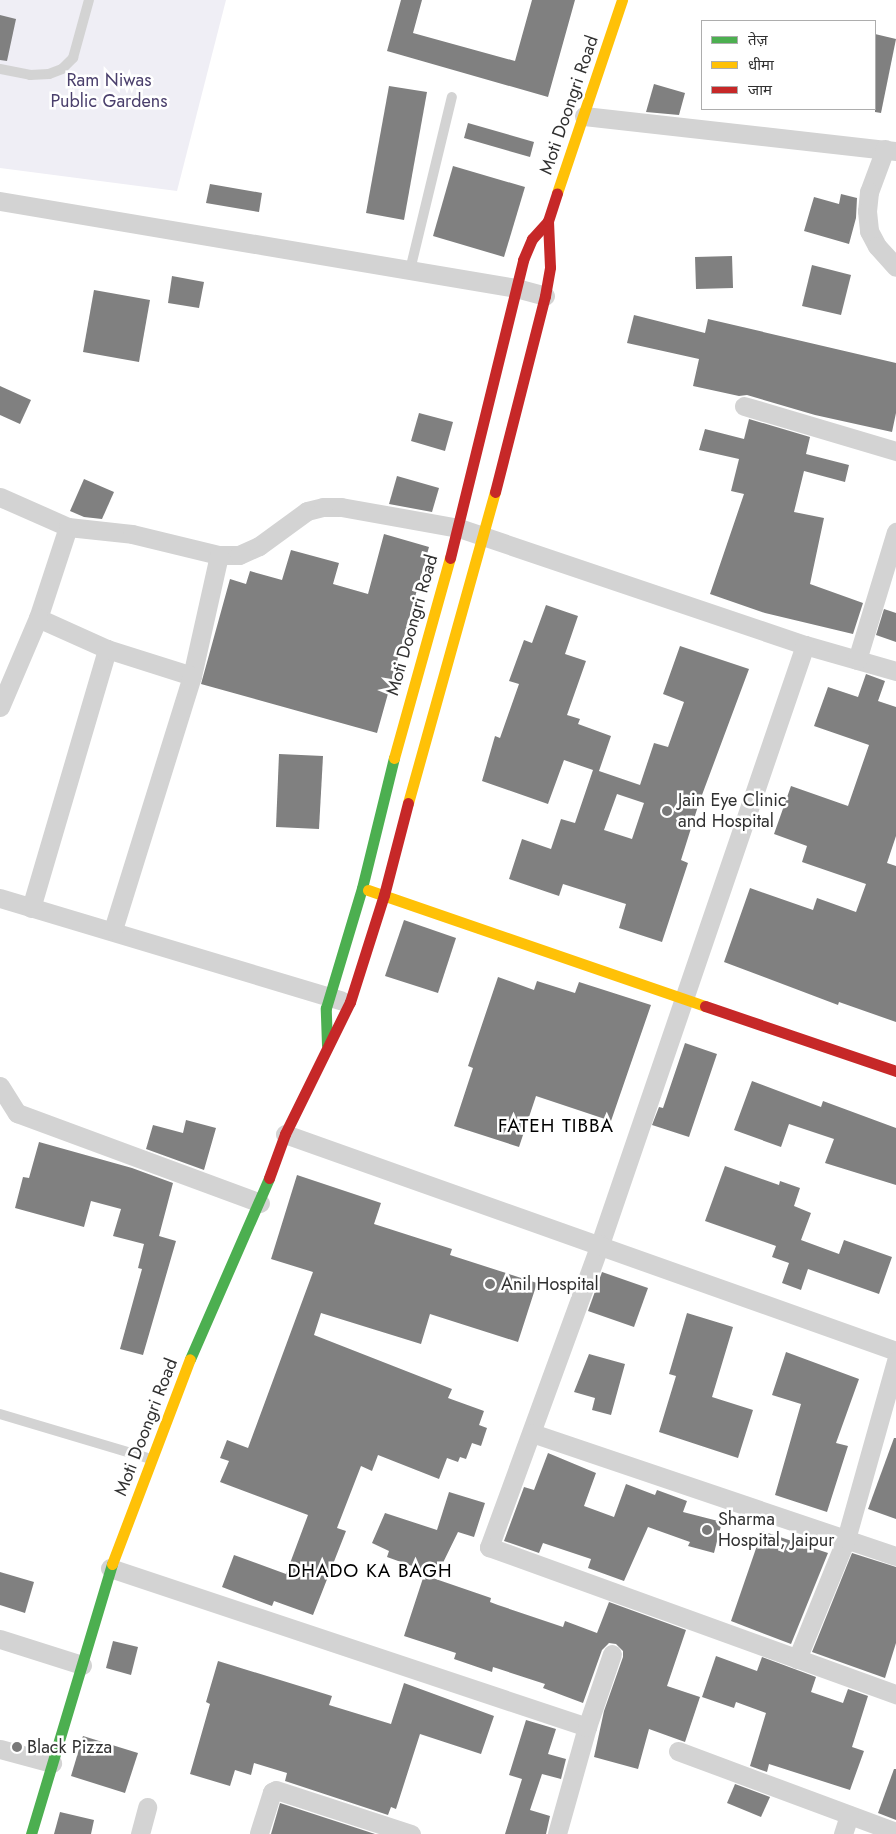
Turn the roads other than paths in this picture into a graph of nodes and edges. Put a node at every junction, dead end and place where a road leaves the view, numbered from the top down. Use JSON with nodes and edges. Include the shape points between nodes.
{"nodes":[{"id":1,"x":90,"y":0,"type":"edge"},
{"id":2,"x":622,"y":0,"type":"edge"},
{"id":3,"x":0,"y":69,"type":"edge"},
{"id":4,"x":452,"y":97,"type":"dead end"},
{"id":5,"x":584,"y":116,"type":"junction"},
{"id":6,"x":890,"y":150,"type":"edge"},
{"id":7,"x":0,"y":201,"type":"edge"},
{"id":8,"x":548,"y":221,"type":"junction"},
{"id":9,"x":896,"y":267,"type":"edge"},
{"id":10,"x":410,"y":270,"type":"junction"},
{"id":11,"x":516,"y":288,"type":"junction"},
{"id":12,"x":545,"y":296,"type":"junction"},
{"id":13,"x":744,"y":406,"type":"dead end"},
{"id":14,"x":896,"y":451,"type":"edge"},
{"id":15,"x":0,"y":497,"type":"edge"},
{"id":16,"x":68,"y":528,"type":"junction"},
{"id":17,"x":459,"y":528,"type":"junction"},
{"id":18,"x":896,"y":532,"type":"edge"},
{"id":19,"x":483,"y":538,"type":"junction"},
{"id":20,"x":219,"y":555,"type":"junction"},
{"id":21,"x":38,"y":618,"type":"junction"},
{"id":22,"x":805,"y":645,"type":"junction"},
{"id":23,"x":108,"y":649,"type":"junction"},
{"id":24,"x":857,"y":660,"type":"junction"},
{"id":25,"x":896,"y":671,"type":"edge"},
{"id":26,"x":416,"y":674,"type":"junction"},
{"id":27,"x":192,"y":676,"type":"junction"},
{"id":28,"x":440,"y":680,"type":"junction"},
{"id":29,"x":0,"y":707,"type":"edge"},
{"id":30,"x":362,"y":888,"type":"junction"},
{"id":31,"x":384,"y":896,"type":"junction"},
{"id":32,"x":0,"y":898,"type":"edge"},
{"id":33,"x":31,"y":908,"type":"junction"},
{"id":34,"x":113,"y":930,"type":"junction"},
{"id":35,"x":330,"y":996,"type":"junction"},
{"id":36,"x":683,"y":997,"type":"junction"},
{"id":37,"x":350,"y":1002,"type":"junction"},
{"id":38,"x":327,"y":1045,"type":"junction"},
{"id":39,"x":896,"y":1071,"type":"edge"},
{"id":40,"x":0,"y":1086,"type":"edge"},
{"id":41,"x":285,"y":1134,"type":"junction"},
{"id":42,"x":260,"y":1203,"type":"junction"},
{"id":43,"x":600,"y":1244,"type":"junction"},
{"id":44,"x":896,"y":1351,"type":"edge"},
{"id":45,"x":896,"y":1362,"type":"edge"},
{"id":46,"x":0,"y":1414,"type":"edge"},
{"id":47,"x":532,"y":1433,"type":"junction"},
{"id":48,"x":152,"y":1459,"type":"junction"},
{"id":49,"x":846,"y":1539,"type":"junction"},
{"id":50,"x":896,"y":1556,"type":"edge"},
{"id":51,"x":110,"y":1568,"type":"junction"},
{"id":52,"x":0,"y":1639,"type":"edge"},
{"id":53,"x":612,"y":1654,"type":"dead end"},
{"id":54,"x":797,"y":1659,"type":"junction"},
{"id":55,"x":82,"y":1665,"type":"junction"},
{"id":56,"x":896,"y":1694,"type":"edge"},
{"id":57,"x":587,"y":1727,"type":"junction"},
{"id":58,"x":0,"y":1748,"type":"edge"},
{"id":59,"x":678,"y":1751,"type":"dead end"},
{"id":60,"x":52,"y":1764,"type":"junction"},
{"id":61,"x":147,"y":1808,"type":"dead end"},
{"id":62,"x":849,"y":1815,"type":"junction"},
{"id":63,"x":896,"y":1832,"type":"edge"},
{"id":64,"x":31,"y":1834,"type":"edge"},
{"id":65,"x":140,"y":1834,"type":"edge"},
{"id":66,"x":259,"y":1834,"type":"edge"},
{"id":67,"x":411,"y":1834,"type":"edge"},
{"id":68,"x":557,"y":1834,"type":"edge"},
{"id":69,"x":843,"y":1834,"type":"edge"}],
"edges":[{"from":1,"to":3,"type":"lane","via":[[73,58],[62,69],[49,74],[30,75]]},
{"from":2,"to":5,"type":"street","name":"Moti Doongri Road"},
{"from":4,"to":10,"type":"lane"},
{"from":5,"to":6,"type":"street"},
{"from":5,"to":8,"type":"street","name":"Moti Doongri Road"},
{"from":6,"to":9,"type":"street","via":[[869,192],[867,211],[869,231],[877,246]]},
{"from":7,"to":10,"type":"street"},
{"from":8,"to":11,"type":"street","name":"Moti Doongri Road","via":[[532,239]]},
{"from":8,"to":12,"type":"street","name":"Moti Doongri Road","via":[[550,266]]},
{"from":10,"to":11,"type":"street"},
{"from":11,"to":12,"type":"street"},
{"from":11,"to":17,"type":"street","name":"Moti Doongri Road"},
{"from":12,"to":19,"type":"street","name":"Moti Doongri Road"},
{"from":13,"to":14,"type":"street"},
{"from":15,"to":16,"type":"street"},
{"from":16,"to":20,"type":"street","via":[[140,535]]},
{"from":16,"to":21,"type":"street"},
{"from":17,"to":19,"type":"street"},
{"from":17,"to":20,"type":"street","via":[[341,507],[323,507],[307,511],[258,546],[239,555]]},
{"from":17,"to":26,"type":"street","name":"Moti Doongri Road"},
{"from":18,"to":24,"type":"street"},
{"from":19,"to":22,"type":"street"},
{"from":19,"to":28,"type":"street","name":"Moti Doongri Road"},
{"from":20,"to":27,"type":"street"},
{"from":21,"to":23,"type":"street"},
{"from":21,"to":29,"type":"street"},
{"from":22,"to":24,"type":"street"},
{"from":22,"to":36,"type":"street"},
{"from":23,"to":27,"type":"street"},
{"from":23,"to":33,"type":"street"},
{"from":24,"to":25,"type":"street"},
{"from":26,"to":28,"type":"street"},
{"from":26,"to":30,"type":"street","name":"Moti Doongri Road"},
{"from":27,"to":34,"type":"street"},
{"from":28,"to":31,"type":"street","name":"Moti Doongri Road"},
{"from":30,"to":31,"type":"street"},
{"from":30,"to":35,"type":"street","name":"Moti Doongri Road"},
{"from":31,"to":36,"type":"street"},
{"from":31,"to":37,"type":"street","name":"Moti Doongri Road"},
{"from":32,"to":33,"type":"street"},
{"from":33,"to":34,"type":"street"},
{"from":34,"to":35,"type":"street"},
{"from":35,"to":37,"type":"street"},
{"from":35,"to":38,"type":"street","name":"Moti Doongri Road","via":[[325,1020]]},
{"from":36,"to":39,"type":"street"},
{"from":36,"to":43,"type":"street"},
{"from":37,"to":38,"type":"street","name":"Moti Doongri Road"},
{"from":38,"to":41,"type":"street","name":"Moti Doongri Road"},
{"from":40,"to":42,"type":"street","via":[[17,1113]]},
{"from":41,"to":42,"type":"street","name":"Moti Doongri Road"},
{"from":41,"to":43,"type":"street"},
{"from":42,"to":48,"type":"street","name":"Moti Doongri Road","via":[[188,1364]]},
{"from":43,"to":44,"type":"street"},
{"from":43,"to":47,"type":"street"},
{"from":45,"to":49,"type":"street"},
{"from":46,"to":48,"type":"lane"},
{"from":47,"to":49,"type":"street"},
{"from":47,"to":54,"type":"street","via":[[489,1548]]},
{"from":48,"to":51,"type":"street","name":"Moti Doongri Road"},
{"from":49,"to":50,"type":"street"},
{"from":49,"to":54,"type":"street"},
{"from":51,"to":55,"type":"street","name":"Moti Doongri Road"},
{"from":51,"to":57,"type":"street"},
{"from":52,"to":55,"type":"street"},
{"from":53,"to":57,"type":"street"},
{"from":54,"to":56,"type":"street"},
{"from":55,"to":60,"type":"street","name":"Moti Doongri Road"},
{"from":57,"to":68,"type":"street"},
{"from":58,"to":60,"type":"street"},
{"from":59,"to":62,"type":"street"},
{"from":60,"to":64,"type":"street","name":"Moti Doongri Road"},
{"from":61,"to":65,"type":"street"},
{"from":62,"to":63,"type":"street"},
{"from":62,"to":69,"type":"street"},
{"from":66,"to":67,"type":"street","via":[[272,1792],[276,1790]]}]}
